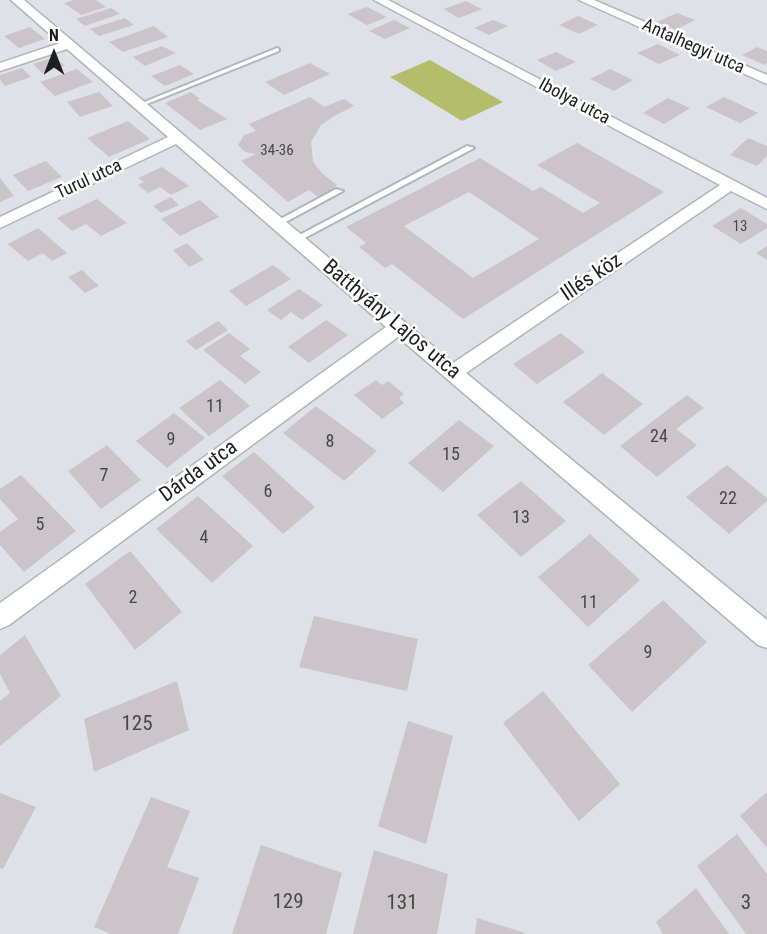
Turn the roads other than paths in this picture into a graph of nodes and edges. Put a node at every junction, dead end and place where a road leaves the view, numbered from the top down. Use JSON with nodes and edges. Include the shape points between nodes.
{"nodes":[{"id":1,"x":17,"y":0,"type":"edge"},
{"id":2,"x":380,"y":0,"type":"edge"},
{"id":3,"x":585,"y":0,"type":"edge"},
{"id":4,"x":69,"y":44,"type":"junction"},
{"id":5,"x":277,"y":50,"type":"dead end"},
{"id":6,"x":0,"y":67,"type":"edge"},
{"id":7,"x":767,"y":80,"type":"edge"},
{"id":8,"x":140,"y":105,"type":"junction"},
{"id":9,"x":178,"y":138,"type":"junction"},
{"id":10,"x":470,"y":148,"type":"dead end"},
{"id":11,"x":730,"y":184,"type":"junction"},
{"id":12,"x":339,"y":191,"type":"dead end"},
{"id":13,"x":767,"y":204,"type":"edge"},
{"id":14,"x":0,"y":223,"type":"edge"},
{"id":15,"x":277,"y":223,"type":"junction"},
{"id":16,"x":296,"y":239,"type":"junction"},
{"id":17,"x":398,"y":327,"type":"junction"},
{"id":18,"x":454,"y":372,"type":"junction"},
{"id":19,"x":0,"y":617,"type":"edge"},
{"id":20,"x":767,"y":636,"type":"edge"}],
"edges":[{"from":1,"to":4,"type":"street","name":"Batthyány Lajos utca"},
{"from":2,"to":11,"type":"street","name":"Ibolya utca"},
{"from":3,"to":7,"type":"street","name":"Antalhegyi utca"},
{"from":4,"to":6,"type":"street"},
{"from":4,"to":8,"type":"street","name":"Batthyány Lajos utca"},
{"from":5,"to":8,"type":"lane"},
{"from":8,"to":9,"type":"street","name":"Batthyány Lajos utca"},
{"from":9,"to":14,"type":"street","name":"Turul utca"},
{"from":9,"to":15,"type":"street","name":"Batthyány Lajos utca"},
{"from":10,"to":16,"type":"lane"},
{"from":11,"to":13,"type":"street","name":"Ibolya utca"},
{"from":11,"to":18,"type":"street","name":"Illés köz"},
{"from":12,"to":15,"type":"lane"},
{"from":15,"to":16,"type":"street","name":"Batthyány Lajos utca"},
{"from":16,"to":17,"type":"street","name":"Batthyány Lajos utca"},
{"from":17,"to":18,"type":"street","name":"Batthyány Lajos utca"},
{"from":17,"to":19,"type":"street","name":"Dárda utca"},
{"from":18,"to":20,"type":"street","name":"Batthyány Lajos utca"}]}
